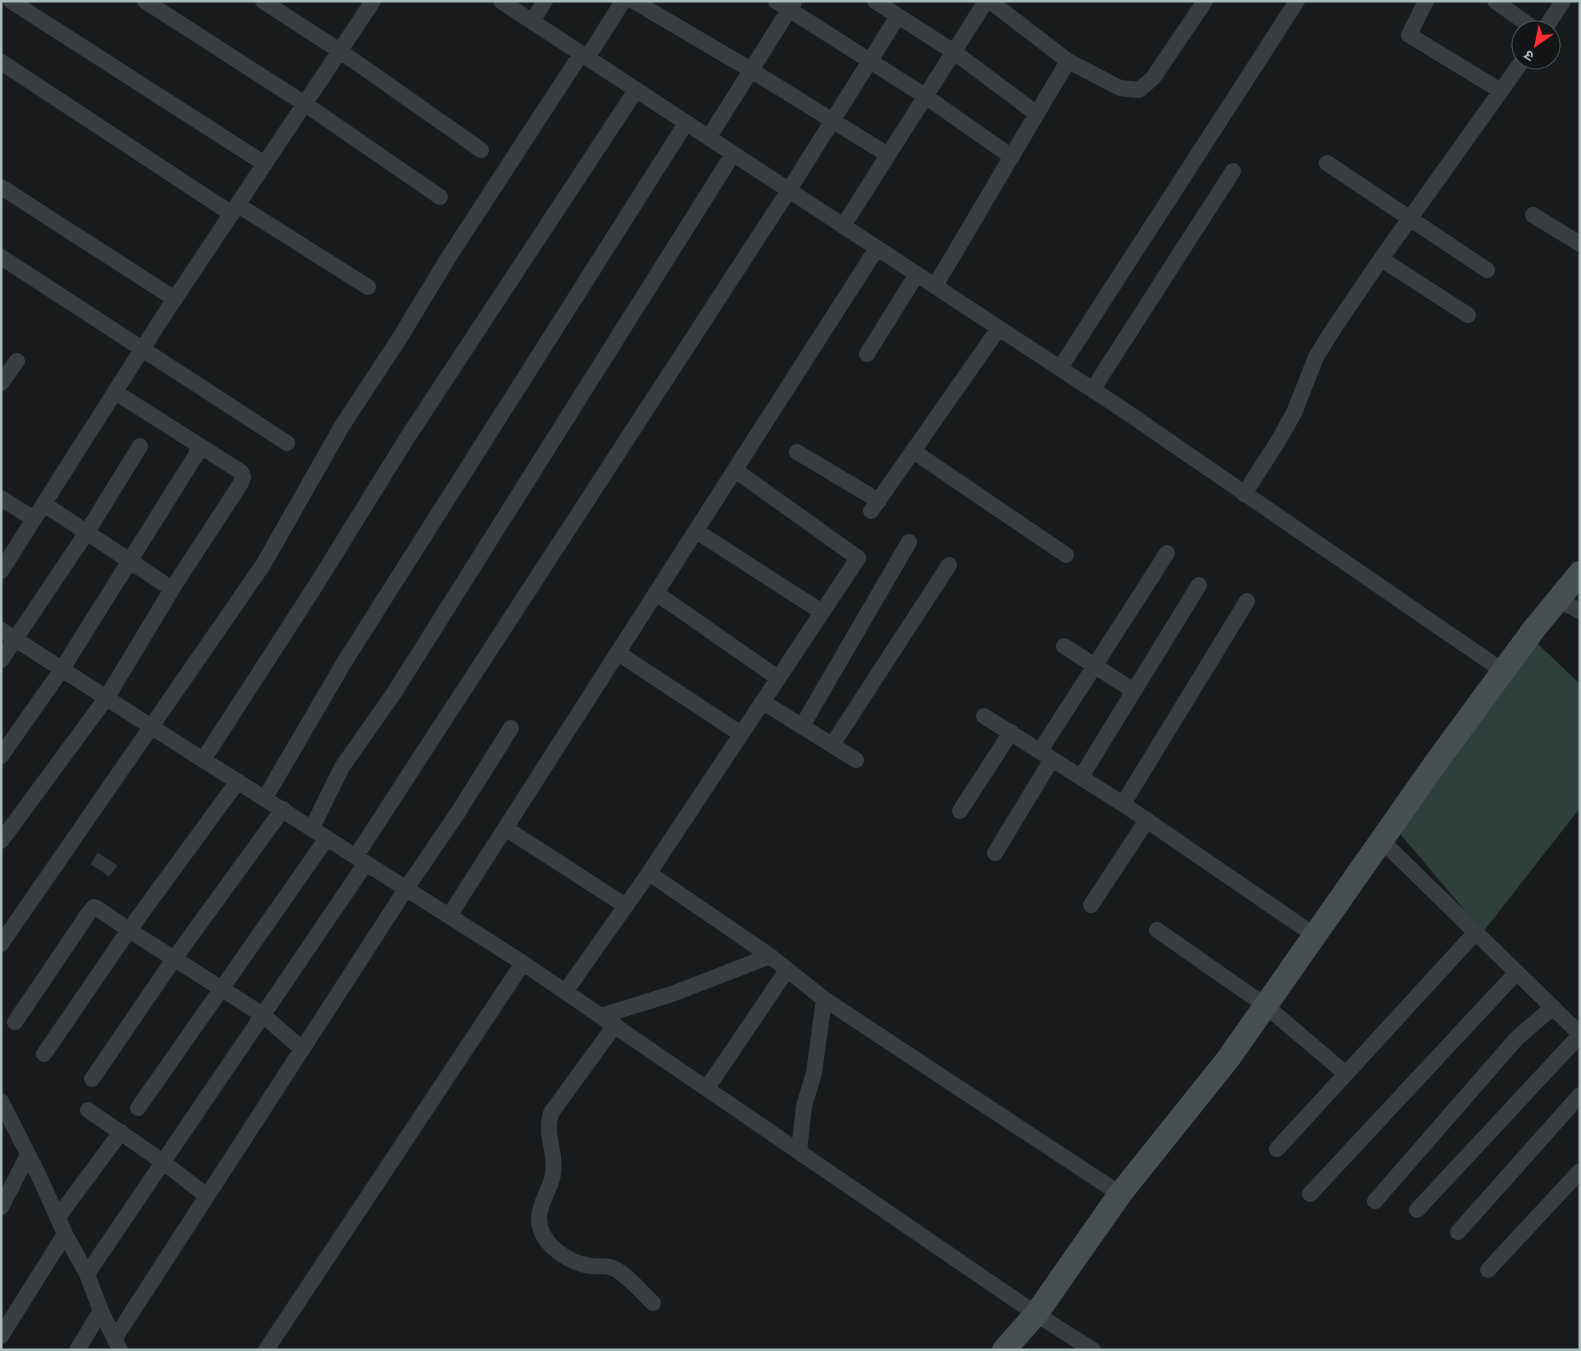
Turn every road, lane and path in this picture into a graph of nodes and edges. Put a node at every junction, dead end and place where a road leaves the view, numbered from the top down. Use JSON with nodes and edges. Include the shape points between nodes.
{"nodes":[{"id":1,"x":11,"y":1,"type":"edge"},
{"id":2,"x":145,"y":1,"type":"edge"},
{"id":3,"x":263,"y":1,"type":"edge"},
{"id":4,"x":501,"y":1,"type":"edge"},
{"id":5,"x":545,"y":1,"type":"edge"},
{"id":6,"x":623,"y":1,"type":"edge"},
{"id":7,"x":634,"y":1,"type":"edge"},
{"id":8,"x":875,"y":1,"type":"edge"},
{"id":9,"x":986,"y":1,"type":"edge"},
{"id":10,"x":990,"y":1,"type":"edge"},
{"id":11,"x":1297,"y":1,"type":"edge"},
{"id":12,"x":1426,"y":1,"type":"edge"},
{"id":13,"x":1495,"y":1,"type":"edge"},
{"id":14,"x":1563,"y":1,"type":"edge"},
{"id":15,"x":371,"y":2,"type":"edge"},
{"id":16,"x":1202,"y":2,"type":"edge"},
{"id":17,"x":786,"y":4,"type":"edge"},
{"id":18,"x":898,"y":16,"type":"junction"},
{"id":19,"x":1522,"y":20,"type":"edge"},
{"id":20,"x":1551,"y":20,"type":"edge"},
{"id":21,"x":532,"y":22,"type":"junction"},
{"id":22,"x":340,"y":50,"type":"junction"},
{"id":23,"x":954,"y":52,"type":"junction"},
{"id":24,"x":584,"y":56,"type":"junction"},
{"id":25,"x":870,"y":61,"type":"junction"},
{"id":26,"x":1068,"y":61,"type":"junction"},
{"id":27,"x":1,"y":62,"type":"edge"},
{"id":28,"x":751,"y":70,"type":"junction"},
{"id":29,"x":1516,"y":70,"type":"edge"},
{"id":30,"x":636,"y":90,"type":"junction"},
{"id":31,"x":1501,"y":91,"type":"junction"},
{"id":32,"x":925,"y":96,"type":"junction"},
{"id":33,"x":305,"y":104,"type":"junction"},
{"id":34,"x":1037,"y":114,"type":"junction"},
{"id":35,"x":832,"y":122,"type":"junction"},
{"id":36,"x":686,"y":123,"type":"junction"},
{"id":37,"x":709,"y":138,"type":"junction"},
{"id":38,"x":481,"y":150,"type":"dead end"},
{"id":39,"x":733,"y":154,"type":"junction"},
{"id":40,"x":888,"y":155,"type":"junction"},
{"id":41,"x":1012,"y":157,"type":"junction"},
{"id":42,"x":1327,"y":163,"type":"dead end"},
{"id":43,"x":265,"y":164,"type":"junction"},
{"id":44,"x":1233,"y":171,"type":"dead end"},
{"id":45,"x":1,"y":187,"type":"edge"},
{"id":46,"x":789,"y":190,"type":"junction"},
{"id":47,"x":440,"y":197,"type":"dead end"},
{"id":48,"x":235,"y":209,"type":"junction"},
{"id":49,"x":1533,"y":215,"type":"dead end"},
{"id":50,"x":1410,"y":218,"type":"junction"},
{"id":51,"x":843,"y":226,"type":"junction"},
{"id":52,"x":1580,"y":244,"type":"edge"},
{"id":53,"x":877,"y":248,"type":"junction"},
{"id":54,"x":1,"y":257,"type":"edge"},
{"id":55,"x":1381,"y":259,"type":"junction"},
{"id":56,"x":1487,"y":270,"type":"dead end"},
{"id":57,"x":917,"y":274,"type":"junction"},
{"id":58,"x":935,"y":286,"type":"junction"},
{"id":59,"x":368,"y":287,"type":"dead end"},
{"id":60,"x":175,"y":299,"type":"junction"},
{"id":61,"x":1468,"y":315,"type":"dead end"},
{"id":62,"x":999,"y":328,"type":"junction"},
{"id":63,"x":143,"y":349,"type":"junction"},
{"id":64,"x":867,"y":354,"type":"dead end"},
{"id":65,"x":17,"y":361,"type":"dead end"},
{"id":66,"x":1060,"y":368,"type":"junction"},
{"id":67,"x":1,"y":384,"type":"edge"},
{"id":68,"x":1092,"y":390,"type":"junction"},
{"id":69,"x":115,"y":392,"type":"junction"},
{"id":70,"x":287,"y":443,"type":"dead end"},
{"id":71,"x":140,"y":446,"type":"dead end"},
{"id":72,"x":201,"y":447,"type":"junction"},
{"id":73,"x":913,"y":451,"type":"junction"},
{"id":74,"x":797,"y":452,"type":"dead end"},
{"id":75,"x":735,"y":470,"type":"junction"},
{"id":76,"x":1244,"y":494,"type":"junction"},
{"id":77,"x":1,"y":498,"type":"edge"},
{"id":78,"x":44,"y":504,"type":"junction"},
{"id":79,"x":34,"y":519,"type":"junction"},
{"id":80,"x":696,"y":531,"type":"junction"},
{"id":81,"x":87,"y":532,"type":"junction"},
{"id":82,"x":909,"y":542,"type":"dead end"},
{"id":83,"x":1167,"y":553,"type":"dead end"},
{"id":84,"x":1066,"y":555,"type":"dead end"},
{"id":85,"x":130,"y":561,"type":"junction"},
{"id":86,"x":950,"y":565,"type":"dead end"},
{"id":87,"x":1,"y":571,"type":"edge"},
{"id":88,"x":1580,"y":573,"type":"edge"},
{"id":89,"x":1199,"y":585,"type":"dead end"},
{"id":90,"x":172,"y":589,"type":"junction"},
{"id":91,"x":656,"y":593,"type":"junction"},
{"id":92,"x":1558,"y":600,"type":"junction"},
{"id":93,"x":1247,"y":601,"type":"dead end"},
{"id":94,"x":1580,"y":611,"type":"edge"},
{"id":95,"x":822,"y":612,"type":"junction"},
{"id":96,"x":1,"y":630,"type":"edge"},
{"id":97,"x":16,"y":639,"type":"junction"},
{"id":98,"x":1064,"y":646,"type":"dead end"},
{"id":99,"x":618,"y":653,"type":"junction"},
{"id":100,"x":1,"y":660,"type":"edge"},
{"id":101,"x":1095,"y":665,"type":"junction"},
{"id":102,"x":62,"y":669,"type":"junction"},
{"id":103,"x":1503,"y":671,"type":"junction"},
{"id":104,"x":778,"y":678,"type":"junction"},
{"id":105,"x":1134,"y":691,"type":"junction"},
{"id":106,"x":107,"y":697,"type":"junction"},
{"id":107,"x":762,"y":702,"type":"junction"},
{"id":108,"x":984,"y":716,"type":"dead end"},
{"id":109,"x":150,"y":726,"type":"junction"},
{"id":110,"x":802,"y":726,"type":"junction"},
{"id":111,"x":511,"y":728,"type":"dead end"},
{"id":112,"x":1011,"y":732,"type":"junction"},
{"id":113,"x":740,"y":734,"type":"junction"},
{"id":114,"x":832,"y":745,"type":"junction"},
{"id":115,"x":1046,"y":755,"type":"junction"},
{"id":116,"x":1,"y":756,"type":"edge"},
{"id":117,"x":204,"y":760,"type":"junction"},
{"id":118,"x":856,"y":760,"type":"dead end"},
{"id":119,"x":1081,"y":777,"type":"junction"},
{"id":120,"x":238,"y":781,"type":"junction"},
{"id":121,"x":265,"y":798,"type":"junction"},
{"id":122,"x":1123,"y":804,"type":"junction"},
{"id":123,"x":282,"y":810,"type":"junction"},
{"id":124,"x":960,"y":811,"type":"dead end"},
{"id":125,"x":1147,"y":820,"type":"junction"},
{"id":126,"x":312,"y":828,"type":"junction"},
{"id":127,"x":505,"y":828,"type":"junction"},
{"id":128,"x":327,"y":838,"type":"junction"},
{"id":129,"x":1381,"y":840,"type":"junction"},
{"id":130,"x":1,"y":841,"type":"edge"},
{"id":131,"x":995,"y":852,"type":"dead end"},
{"id":132,"x":361,"y":860,"type":"junction"},
{"id":133,"x":649,"y":873,"type":"junction"},
{"id":134,"x":406,"y":889,"type":"junction"},
{"id":135,"x":1091,"y":905,"type":"dead end"},
{"id":136,"x":626,"y":906,"type":"junction"},
{"id":137,"x":449,"y":916,"type":"junction"},
{"id":138,"x":129,"y":930,"type":"junction"},
{"id":139,"x":1157,"y":930,"type":"dead end"},
{"id":140,"x":1476,"y":932,"type":"junction"},
{"id":141,"x":1314,"y":935,"type":"junction"},
{"id":142,"x":1,"y":944,"type":"edge"},
{"id":143,"x":770,"y":956,"type":"junction"},
{"id":144,"x":174,"y":959,"type":"junction"},
{"id":145,"x":523,"y":963,"type":"junction"},
{"id":146,"x":787,"y":970,"type":"junction"},
{"id":147,"x":1517,"y":972,"type":"junction"},
{"id":148,"x":222,"y":988,"type":"junction"},
{"id":149,"x":566,"y":992,"type":"junction"},
{"id":150,"x":824,"y":999,"type":"junction"},
{"id":151,"x":1266,"y":1006,"type":"junction"},
{"id":152,"x":1553,"y":1007,"type":"junction"},
{"id":153,"x":263,"y":1015,"type":"junction"},
{"id":154,"x":608,"y":1021,"type":"junction"},
{"id":155,"x":15,"y":1022,"type":"dead end"},
{"id":156,"x":1580,"y":1035,"type":"edge"},
{"id":157,"x":302,"y":1049,"type":"junction"},
{"id":158,"x":44,"y":1054,"type":"dead end"},
{"id":159,"x":1346,"y":1074,"type":"junction"},
{"id":160,"x":92,"y":1079,"type":"dead end"},
{"id":161,"x":707,"y":1088,"type":"junction"},
{"id":162,"x":1580,"y":1095,"type":"edge"},
{"id":163,"x":1,"y":1102,"type":"edge"},
{"id":164,"x":138,"y":1108,"type":"dead end"},
{"id":165,"x":88,"y":1110,"type":"dead end"},
{"id":166,"x":121,"y":1132,"type":"junction"},
{"id":167,"x":1278,"y":1149,"type":"dead end"},
{"id":168,"x":799,"y":1152,"type":"junction"},
{"id":169,"x":28,"y":1155,"type":"junction"},
{"id":170,"x":163,"y":1162,"type":"junction"},
{"id":171,"x":1580,"y":1171,"type":"edge"},
{"id":172,"x":1120,"y":1194,"type":"junction"},
{"id":173,"x":1310,"y":1194,"type":"dead end"},
{"id":174,"x":207,"y":1196,"type":"junction"},
{"id":175,"x":1375,"y":1200,"type":"dead end"},
{"id":176,"x":1,"y":1207,"type":"edge"},
{"id":177,"x":1417,"y":1210,"type":"dead end"},
{"id":178,"x":58,"y":1217,"type":"junction"},
{"id":179,"x":1458,"y":1232,"type":"dead end"},
{"id":180,"x":66,"y":1234,"type":"junction"},
{"id":181,"x":1488,"y":1270,"type":"dead end"},
{"id":182,"x":87,"y":1274,"type":"junction"},
{"id":183,"x":653,"y":1303,"type":"dead end"},
{"id":184,"x":101,"y":1311,"type":"junction"},
{"id":185,"x":1036,"y":1314,"type":"junction"},
{"id":186,"x":1,"y":1336,"type":"edge"},
{"id":187,"x":117,"y":1344,"type":"edge"},
{"id":188,"x":77,"y":1350,"type":"edge"},
{"id":189,"x":266,"y":1350,"type":"edge"},
{"id":190,"x":1004,"y":1350,"type":"edge"},
{"id":191,"x":1093,"y":1350,"type":"edge"}],
"edges":[{"from":1,"to":43,"type":"street"},
{"from":2,"to":33,"type":"street"},
{"from":3,"to":22,"type":"street"},
{"from":4,"to":21,"type":"street"},
{"from":5,"to":21,"type":"street"},
{"from":6,"to":24,"type":"street"},
{"from":7,"to":28,"type":"street"},
{"from":8,"to":18,"type":"street"},
{"from":9,"to":23,"type":"street"},
{"from":10,"to":26,"type":"street"},
{"from":11,"to":66,"type":"street"},
{"from":12,"to":31,"type":"street","via":[[1409,35]]},
{"from":13,"to":19,"type":"street"},
{"from":14,"to":20,"type":"street"},
{"from":15,"to":22,"type":"street"},
{"from":16,"to":26,"type":"street","via":[[1153,78],[1139,90],[1120,88]]},
{"from":17,"to":25,"type":"street"},
{"from":17,"to":28,"type":"street"},
{"from":18,"to":23,"type":"street"},
{"from":18,"to":25,"type":"street"},
{"from":21,"to":24,"type":"street"},
{"from":22,"to":33,"type":"street"},
{"from":22,"to":38,"type":"street"},
{"from":23,"to":32,"type":"street"},
{"from":23,"to":34,"type":"street"},
{"from":24,"to":30,"type":"street"},
{"from":24,"to":109,"type":"street","via":[[450,254],[342,426],[263,565]]},
{"from":25,"to":32,"type":"street"},
{"from":25,"to":35,"type":"street"},
{"from":26,"to":34,"type":"street"},
{"from":27,"to":48,"type":"street"},
{"from":28,"to":35,"type":"street"},
{"from":28,"to":37,"type":"street"},
{"from":29,"to":31,"type":"street"},
{"from":30,"to":36,"type":"street"},
{"from":30,"to":117,"type":"street","via":[[407,438]]},
{"from":31,"to":50,"type":"street"},
{"from":32,"to":40,"type":"street"},
{"from":32,"to":41,"type":"street"},
{"from":33,"to":43,"type":"street"},
{"from":33,"to":47,"type":"street"},
{"from":34,"to":41,"type":"street"},
{"from":35,"to":40,"type":"street"},
{"from":35,"to":46,"type":"street"},
{"from":36,"to":37,"type":"street"},
{"from":36,"to":121,"type":"street","via":[[345,661]]},
{"from":37,"to":39,"type":"street"},
{"from":39,"to":46,"type":"street"},
{"from":39,"to":126,"type":"street","via":[[394,693],[342,767]]},
{"from":40,"to":51,"type":"street"},
{"from":41,"to":58,"type":"street"},
{"from":42,"to":50,"type":"street"},
{"from":43,"to":48,"type":"street"},
{"from":44,"to":68,"type":"street"},
{"from":45,"to":60,"type":"street"},
{"from":46,"to":51,"type":"street"},
{"from":46,"to":132,"type":"street"},
{"from":48,"to":59,"type":"street"},
{"from":48,"to":60,"type":"street"},
{"from":49,"to":52,"type":"street"},
{"from":50,"to":55,"type":"street"},
{"from":50,"to":56,"type":"street"},
{"from":51,"to":53,"type":"street"},
{"from":53,"to":57,"type":"street"},
{"from":53,"to":75,"type":"street"},
{"from":54,"to":63,"type":"street"},
{"from":55,"to":61,"type":"street"},
{"from":55,"to":76,"type":"street","via":[[1316,357],[1294,413]]},
{"from":57,"to":58,"type":"street"},
{"from":57,"to":64,"type":"street"},
{"from":58,"to":62,"type":"street"},
{"from":60,"to":63,"type":"street"},
{"from":62,"to":66,"type":"street"},
{"from":62,"to":73,"type":"street"},
{"from":63,"to":69,"type":"street"},
{"from":63,"to":70,"type":"street"},
{"from":65,"to":67,"type":"street"},
{"from":66,"to":68,"type":"street"},
{"from":68,"to":76,"type":"street"},
{"from":69,"to":72,"type":"street"},
{"from":69,"to":78,"type":"street"},
{"from":71,"to":81,"type":"street"},
{"from":72,"to":85,"type":"street"},
{"from":72,"to":90,"type":"street","via":[[241,472],[243,477]]},
{"from":73,"to":74,"type":"street","via":[[875,506]]},
{"from":73,"to":84,"type":"street"},
{"from":75,"to":80,"type":"street"},
{"from":75,"to":95,"type":"street","via":[[858,558]]},
{"from":76,"to":103,"type":"street"},
{"from":77,"to":79,"type":"street"},
{"from":78,"to":79,"type":"street"},
{"from":78,"to":81,"type":"street"},
{"from":79,"to":87,"type":"street"},
{"from":80,"to":91,"type":"street"},
{"from":80,"to":95,"type":"street"},
{"from":81,"to":85,"type":"street"},
{"from":81,"to":97,"type":"street"},
{"from":82,"to":110,"type":"street"},
{"from":83,"to":101,"type":"street"},
{"from":85,"to":90,"type":"street"},
{"from":85,"to":102,"type":"street"},
{"from":86,"to":114,"type":"street"},
{"from":88,"to":92,"type":"street"},
{"from":89,"to":105,"type":"street"},
{"from":90,"to":106,"type":"street"},
{"from":91,"to":99,"type":"street"},
{"from":91,"to":104,"type":"street"},
{"from":92,"to":94,"type":"street"},
{"from":92,"to":103,"type":"street"},
{"from":93,"to":122,"type":"street"},
{"from":95,"to":104,"type":"street"},
{"from":96,"to":97,"type":"street"},
{"from":97,"to":100,"type":"street"},
{"from":97,"to":102,"type":"street"},
{"from":98,"to":101,"type":"street"},
{"from":99,"to":113,"type":"street"},
{"from":99,"to":127,"type":"street"},
{"from":101,"to":105,"type":"street"},
{"from":101,"to":115,"type":"street"},
{"from":102,"to":106,"type":"street"},
{"from":102,"to":116,"type":"street"},
{"from":103,"to":129,"type":"street"},
{"from":104,"to":107,"type":"street"},
{"from":105,"to":119,"type":"street"},
{"from":106,"to":109,"type":"street"},
{"from":106,"to":130,"type":"street"},
{"from":107,"to":110,"type":"street"},
{"from":107,"to":113,"type":"street"},
{"from":108,"to":112,"type":"street"},
{"from":109,"to":117,"type":"street"},
{"from":109,"to":142,"type":"street"},
{"from":110,"to":114,"type":"street"},
{"from":111,"to":134,"type":"street"},
{"from":112,"to":115,"type":"street"},
{"from":112,"to":124,"type":"street"},
{"from":113,"to":133,"type":"street"},
{"from":114,"to":118,"type":"street"},
{"from":115,"to":119,"type":"street"},
{"from":115,"to":131,"type":"street"},
{"from":117,"to":120,"type":"street"},
{"from":119,"to":122,"type":"street"},
{"from":120,"to":121,"type":"street"},
{"from":120,"to":138,"type":"street"},
{"from":121,"to":123,"type":"street"},
{"from":122,"to":125,"type":"street"},
{"from":123,"to":126,"type":"street"},
{"from":123,"to":144,"type":"street"},
{"from":125,"to":135,"type":"street"},
{"from":125,"to":141,"type":"street"},
{"from":126,"to":128,"type":"street"},
{"from":127,"to":136,"type":"street"},
{"from":127,"to":137,"type":"street"},
{"from":128,"to":132,"type":"street"},
{"from":128,"to":148,"type":"street"},
{"from":129,"to":140,"type":"street"},
{"from":129,"to":141,"type":"street"},
{"from":132,"to":134,"type":"street"},
{"from":132,"to":153,"type":"street"},
{"from":133,"to":136,"type":"street"},
{"from":133,"to":143,"type":"street"},
{"from":134,"to":137,"type":"street"},
{"from":134,"to":157,"type":"street"},
{"from":136,"to":149,"type":"street"},
{"from":137,"to":145,"type":"street"},
{"from":138,"to":144,"type":"street"},
{"from":138,"to":155,"type":"street","via":[[94,908]]},
{"from":138,"to":158,"type":"street"},
{"from":139,"to":151,"type":"street"},
{"from":140,"to":147,"type":"street"},
{"from":140,"to":159,"type":"street"},
{"from":141,"to":151,"type":"street"},
{"from":143,"to":146,"type":"street"},
{"from":143,"to":154,"type":"street"},
{"from":144,"to":148,"type":"street"},
{"from":144,"to":160,"type":"street"},
{"from":145,"to":149,"type":"street"},
{"from":145,"to":189,"type":"street"},
{"from":146,"to":150,"type":"street"},
{"from":146,"to":161,"type":"street"},
{"from":147,"to":152,"type":"street"},
{"from":147,"to":173,"type":"street"},
{"from":148,"to":153,"type":"street"},
{"from":148,"to":164,"type":"street"},
{"from":149,"to":154,"type":"street"},
{"from":150,"to":168,"type":"street"},
{"from":150,"to":172,"type":"street"},
{"from":151,"to":159,"type":"street"},
{"from":151,"to":172,"type":"street","via":[[1228,1060]]},
{"from":152,"to":156,"type":"street"},
{"from":152,"to":175,"type":"street","via":[[1517,1038]]},
{"from":153,"to":157,"type":"street"},
{"from":153,"to":170,"type":"street"},
{"from":154,"to":161,"type":"street"},
{"from":154,"to":183,"type":"street","via":[[550,1114],[548,1134],[554,1160],[553,1173],[539,1219],[541,1231],[562,1254],[573,1261],[612,1268]]},
{"from":156,"to":177,"type":"street"},
{"from":157,"to":174,"type":"street"},
{"from":159,"to":167,"type":"street"},
{"from":161,"to":168,"type":"street"},
{"from":162,"to":179,"type":"street"},
{"from":163,"to":169,"type":"street"},
{"from":165,"to":166,"type":"street"},
{"from":166,"to":170,"type":"street"},
{"from":166,"to":178,"type":"street"},
{"from":168,"to":185,"type":"street"},
{"from":169,"to":176,"type":"street"},
{"from":169,"to":178,"type":"street"},
{"from":170,"to":174,"type":"street"},
{"from":170,"to":182,"type":"street"},
{"from":171,"to":181,"type":"street"},
{"from":172,"to":185,"type":"street"},
{"from":174,"to":187,"type":"street"},
{"from":178,"to":180,"type":"street"},
{"from":180,"to":182,"type":"street"},
{"from":180,"to":186,"type":"street"},
{"from":182,"to":184,"type":"street"},
{"from":184,"to":187,"type":"street"},
{"from":184,"to":188,"type":"street"},
{"from":185,"to":190,"type":"street"},
{"from":185,"to":191,"type":"street"}]}
